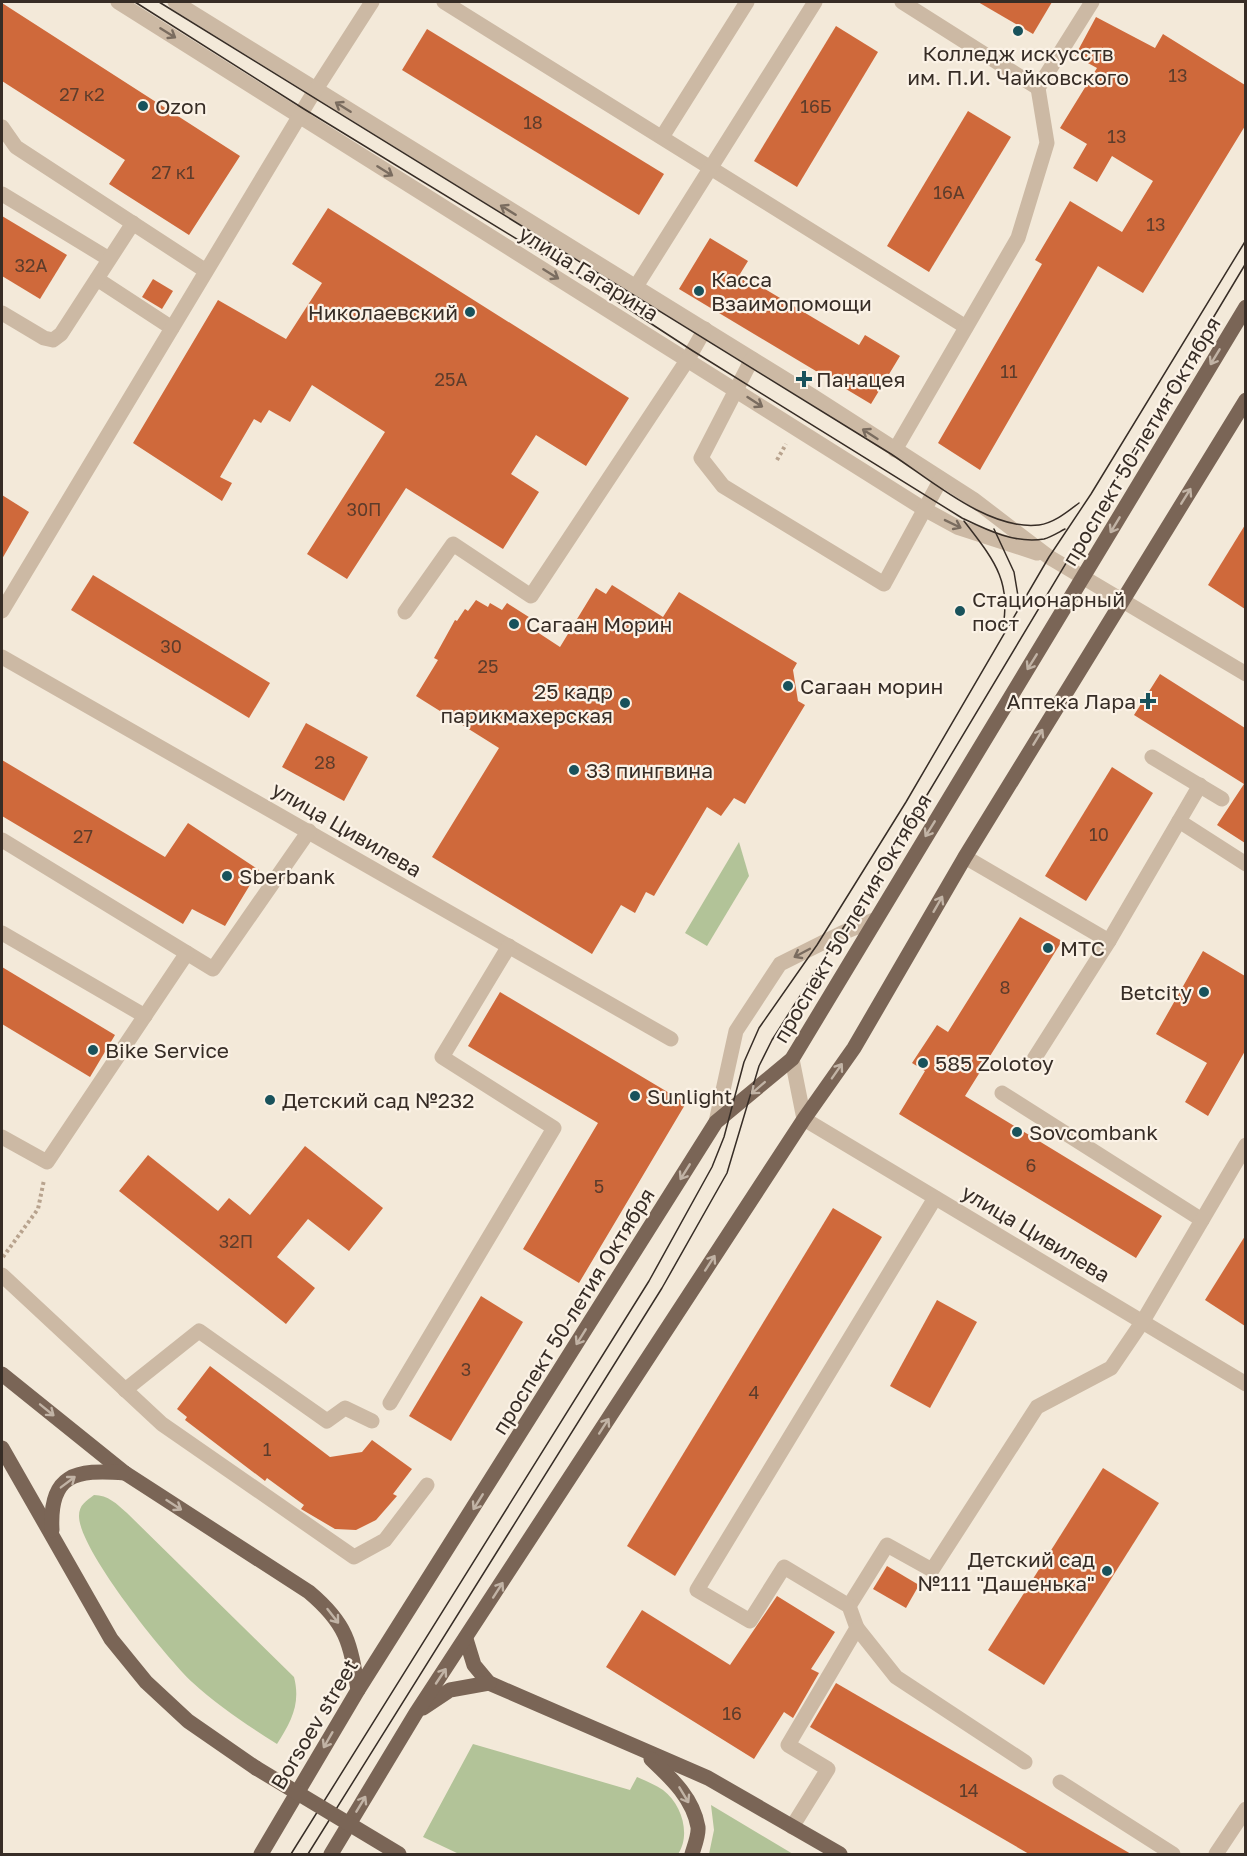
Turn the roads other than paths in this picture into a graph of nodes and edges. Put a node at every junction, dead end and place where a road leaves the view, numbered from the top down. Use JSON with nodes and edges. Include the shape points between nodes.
{"nodes":[{"id":1,"x":118,"y":2,"type":"edge"},
{"id":2,"x":175,"y":2,"type":"edge"},
{"id":3,"x":372,"y":2,"type":"edge"},
{"id":4,"x":444,"y":2,"type":"edge"},
{"id":5,"x":747,"y":2,"type":"edge"},
{"id":6,"x":815,"y":2,"type":"edge"},
{"id":7,"x":902,"y":2,"type":"edge"},
{"id":8,"x":1092,"y":2,"type":"edge"},
{"id":9,"x":1038,"y":88,"type":"junction"},
{"id":10,"x":315,"y":90,"type":"junction"},
{"id":11,"x":299,"y":117,"type":"junction"},
{"id":12,"x":2,"y":127,"type":"edge"},
{"id":13,"x":662,"y":137,"type":"junction"},
{"id":14,"x":710,"y":168,"type":"junction"},
{"id":15,"x":2,"y":194,"type":"edge"},
{"id":16,"x":133,"y":223,"type":"junction"},
{"id":17,"x":110,"y":260,"type":"junction"},
{"id":18,"x":206,"y":271,"type":"junction"},
{"id":19,"x":97,"y":279,"type":"junction"},
{"id":20,"x":635,"y":288,"type":"junction"},
{"id":21,"x":1245,"y":307,"type":"edge"},
{"id":22,"x":2,"y":313,"type":"edge"},
{"id":23,"x":172,"y":327,"type":"junction"},
{"id":24,"x":966,"y":327,"type":"junction"},
{"id":25,"x":705,"y":329,"type":"junction"},
{"id":26,"x":688,"y":358,"type":"junction"},
{"id":27,"x":752,"y":359,"type":"junction"},
{"id":28,"x":736,"y":390,"type":"junction"},
{"id":29,"x":1245,"y":400,"type":"edge"},
{"id":30,"x":895,"y":450,"type":"junction"},
{"id":31,"x":941,"y":479,"type":"junction"},
{"id":32,"x":924,"y":509,"type":"junction"},
{"id":33,"x":1049,"y":557,"type":"junction"},
{"id":34,"x":1084,"y":577,"type":"junction"},
{"id":35,"x":1122,"y":599,"type":"junction"},
{"id":36,"x":2,"y":611,"type":"edge"},
{"id":37,"x":405,"y":612,"type":"dead end"},
{"id":38,"x":2,"y":657,"type":"edge"},
{"id":39,"x":1245,"y":674,"type":"edge"},
{"id":40,"x":1152,"y":757,"type":"dead end"},
{"id":41,"x":1200,"y":785,"type":"junction"},
{"id":42,"x":1222,"y":799,"type":"dead end"},
{"id":43,"x":1179,"y":821,"type":"junction"},
{"id":44,"x":309,"y":831,"type":"junction"},
{"id":45,"x":2,"y":840,"type":"edge"},
{"id":46,"x":965,"y":857,"type":"junction"},
{"id":47,"x":1245,"y":864,"type":"edge"},
{"id":48,"x":874,"y":920,"type":"junction"},
{"id":49,"x":2,"y":933,"type":"edge"},
{"id":50,"x":1108,"y":941,"type":"junction"},
{"id":51,"x":509,"y":946,"type":"junction"},
{"id":52,"x":188,"y":953,"type":"junction"},
{"id":53,"x":145,"y":1016,"type":"junction"},
{"id":54,"x":671,"y":1039,"type":"dead end"},
{"id":55,"x":792,"y":1059,"type":"junction"},
{"id":56,"x":1034,"y":1059,"type":"dead end"},
{"id":57,"x":1002,"y":1093,"type":"dead end"},
{"id":58,"x":804,"y":1119,"type":"junction"},
{"id":59,"x":716,"y":1122,"type":"junction"},
{"id":60,"x":2,"y":1137,"type":"edge"},
{"id":61,"x":1245,"y":1145,"type":"edge"},
{"id":62,"x":935,"y":1198,"type":"junction"},
{"id":63,"x":1202,"y":1220,"type":"junction"},
{"id":64,"x":2,"y":1275,"type":"edge"},
{"id":65,"x":1143,"y":1321,"type":"junction"},
{"id":66,"x":2,"y":1374,"type":"edge"},
{"id":67,"x":1245,"y":1384,"type":"edge"},
{"id":68,"x":125,"y":1390,"type":"junction"},
{"id":69,"x":390,"y":1403,"type":"dead end"},
{"id":70,"x":372,"y":1421,"type":"dead end"},
{"id":71,"x":2,"y":1448,"type":"edge"},
{"id":72,"x":125,"y":1473,"type":"junction"},
{"id":73,"x":427,"y":1485,"type":"dead end"},
{"id":74,"x":52,"y":1533,"type":"junction"},
{"id":75,"x":849,"y":1606,"type":"junction"},
{"id":76,"x":406,"y":1617,"type":"joint"},
{"id":77,"x":857,"y":1628,"type":"junction"},
{"id":78,"x":466,"y":1639,"type":"junction"},
{"id":79,"x":489,"y":1683,"type":"junction"},
{"id":80,"x":358,"y":1690,"type":"junction"},
{"id":81,"x":416,"y":1713,"type":"junction"},
{"id":82,"x":644,"y":1753,"type":"junction"},
{"id":83,"x":1024,"y":1762,"type":"dead end"},
{"id":84,"x":1060,"y":1782,"type":"dead end"},
{"id":85,"x":1245,"y":1809,"type":"edge"},
{"id":86,"x":792,"y":1827,"type":"junction"},
{"id":87,"x":261,"y":1854,"type":"edge"},
{"id":88,"x":331,"y":1854,"type":"edge"},
{"id":89,"x":399,"y":1854,"type":"edge"},
{"id":90,"x":692,"y":1854,"type":"edge"},
{"id":91,"x":840,"y":1854,"type":"edge"},
{"id":92,"x":1173,"y":1854,"type":"edge"},
{"id":93,"x":1216,"y":1854,"type":"edge"}],
"edges":[{"from":1,"to":11,"type":"street","name":"улица Гагарина","one_way":true},
{"from":2,"to":10,"type":"street","name":"улица Гагарина"},
{"from":3,"to":10,"type":"street"},
{"from":4,"to":13,"type":"street"},
{"from":5,"to":13,"type":"street"},
{"from":6,"to":14,"type":"street"},
{"from":7,"to":9,"type":"street"},
{"from":8,"to":9,"type":"street"},
{"from":9,"to":24,"type":"street","via":[[1047,143],[1044,154],[1018,238]]},
{"from":10,"to":11,"type":"street"},
{"from":20,"to":10,"type":"street","name":"улица Гагарина","one_way":true},
{"from":11,"to":18,"type":"street"},
{"from":11,"to":26,"type":"street","name":"улица Гагарина","one_way":true},
{"from":12,"to":16,"type":"street","via":[[16,147]]},
{"from":13,"to":14,"type":"street"},
{"from":14,"to":20,"type":"street"},
{"from":14,"to":24,"type":"street"},
{"from":15,"to":17,"type":"street"},
{"from":16,"to":17,"type":"street"},
{"from":16,"to":18,"type":"street"},
{"from":17,"to":19,"type":"street"},
{"from":18,"to":23,"type":"street"},
{"from":19,"to":22,"type":"street","via":[[53,340]]},
{"from":19,"to":23,"type":"street"},
{"from":20,"to":25,"type":"street","name":"улица Гагарина"},
{"from":21,"to":34,"type":"main road","name":"проспект 50-летия Октября","one_way":true},
{"from":23,"to":36,"type":"street"},
{"from":24,"to":30,"type":"street"},
{"from":25,"to":26,"type":"street"},
{"from":25,"to":27,"type":"street","name":"улица Гагарина"},
{"from":26,"to":28,"type":"street","name":"улица Гагарина"},
{"from":26,"to":37,"type":"street","via":[[531,596],[453,544]]},
{"from":27,"to":28,"type":"street"},
{"from":30,"to":27,"type":"street","name":"улица Гагарина","one_way":true},
{"from":28,"to":32,"type":"street","name":"улица Гагарина","one_way":true},
{"from":28,"to":32,"type":"street","via":[[701,458],[723,486],[884,584]]},
{"from":35,"to":29,"type":"main road","one_way":true},
{"from":30,"to":31,"type":"street","name":"улица Гагарина"},
{"from":31,"to":32,"type":"street"},
{"from":31,"to":33,"type":"street","name":"улица Гагарина"},
{"from":32,"to":33,"type":"street","name":"улица Гагарина","one_way":true,"via":[[957,527]]},
{"from":33,"to":34,"type":"street"},
{"from":34,"to":35,"type":"street"},
{"from":34,"to":48,"type":"main road","name":"проспект 50-летия Октября","one_way":true},
{"from":35,"to":39,"type":"street"},
{"from":46,"to":35,"type":"main road","one_way":true},
{"from":38,"to":44,"type":"street","name":"улица Цивилева"},
{"from":40,"to":41,"type":"street"},
{"from":41,"to":42,"type":"street"},
{"from":41,"to":43,"type":"street"},
{"from":43,"to":47,"type":"street"},
{"from":43,"to":50,"type":"street"},
{"from":44,"to":51,"type":"street","name":"улица Цивилева"},
{"from":44,"to":52,"type":"street","via":[[213,969]]},
{"from":45,"to":52,"type":"street"},
{"from":46,"to":50,"type":"street"},
{"from":58,"to":46,"type":"main road","one_way":true,"via":[[854,1048]]},
{"from":48,"to":55,"type":"main road","name":"проспект 50-летия Октября"},
{"from":48,"to":59,"type":"street","one_way":true,"via":[[780,964],[736,1031]]},
{"from":49,"to":53,"type":"street"},
{"from":50,"to":56,"type":"street"},
{"from":51,"to":54,"type":"street","name":"улица Цивилева"},
{"from":51,"to":69,"type":"street","via":[[442,1057],[554,1128]]},
{"from":52,"to":53,"type":"street"},
{"from":53,"to":60,"type":"street","via":[[47,1162]]},
{"from":55,"to":58,"type":"street"},
{"from":55,"to":59,"type":"main road","name":"проспект 50-летия Октября","one_way":true},
{"from":57,"to":63,"type":"street"},
{"from":58,"to":62,"type":"street","name":"улица Цивилева"},
{"from":78,"to":58,"type":"main road","one_way":true},
{"from":59,"to":76,"type":"main road","name":"проспект 50-летия Октября","one_way":true},
{"from":61,"to":63,"type":"street"},
{"from":62,"to":65,"type":"street","name":"улица Цивилева"},
{"from":62,"to":75,"type":"street","via":[[697,1590],[750,1621],[784,1567]]},
{"from":63,"to":65,"type":"street"},
{"from":64,"to":68,"type":"street"},
{"from":65,"to":67,"type":"street","name":"улица Цивилева"},
{"from":65,"to":75,"type":"street","via":[[1111,1368],[1037,1407],[932,1570],[887,1545]]},
{"from":66,"to":72,"type":"main road","one_way":true},
{"from":68,"to":70,"type":"street","via":[[199,1331],[327,1421],[345,1408]]},
{"from":68,"to":73,"type":"street","via":[[162,1424],[354,1557],[385,1540]]},
{"from":71,"to":74,"type":"main road"},
{"from":74,"to":72,"type":"main road","one_way":true,"via":[[51,1505],[58,1489],[73,1476],[93,1470]]},
{"from":72,"to":80,"type":"main road","one_way":true,"via":[[309,1592],[330,1610],[342,1626],[351,1650]]},
{"from":74,"to":89,"type":"main road","bridge":true,"via":[[111,1639],[146,1683],[188,1721],[256,1768]]},
{"from":75,"to":77,"type":"street"},
{"from":76,"to":80,"type":"main road","name":"Borsoev street"},
{"from":77,"to":83,"type":"street","via":[[896,1677]]},
{"from":77,"to":86,"type":"street","via":[[788,1745],[828,1769]]},
{"from":78,"to":79,"type":"main road","via":[[474,1665]]},
{"from":81,"to":78,"type":"main road","one_way":true},
{"from":79,"to":81,"type":"main road","via":[[450,1690]]},
{"from":79,"to":82,"type":"main road"},
{"from":80,"to":87,"type":"main road","name":"Borsoev street","one_way":true},
{"from":88,"to":81,"type":"main road","one_way":true},
{"from":82,"to":86,"type":"main road","via":[[708,1778]]},
{"from":82,"to":90,"type":"main road","one_way":true,"via":[[678,1785],[689,1804],[699,1829]]},
{"from":84,"to":92,"type":"street"},
{"from":85,"to":93,"type":"street"},
{"from":86,"to":91,"type":"main road"}]}
